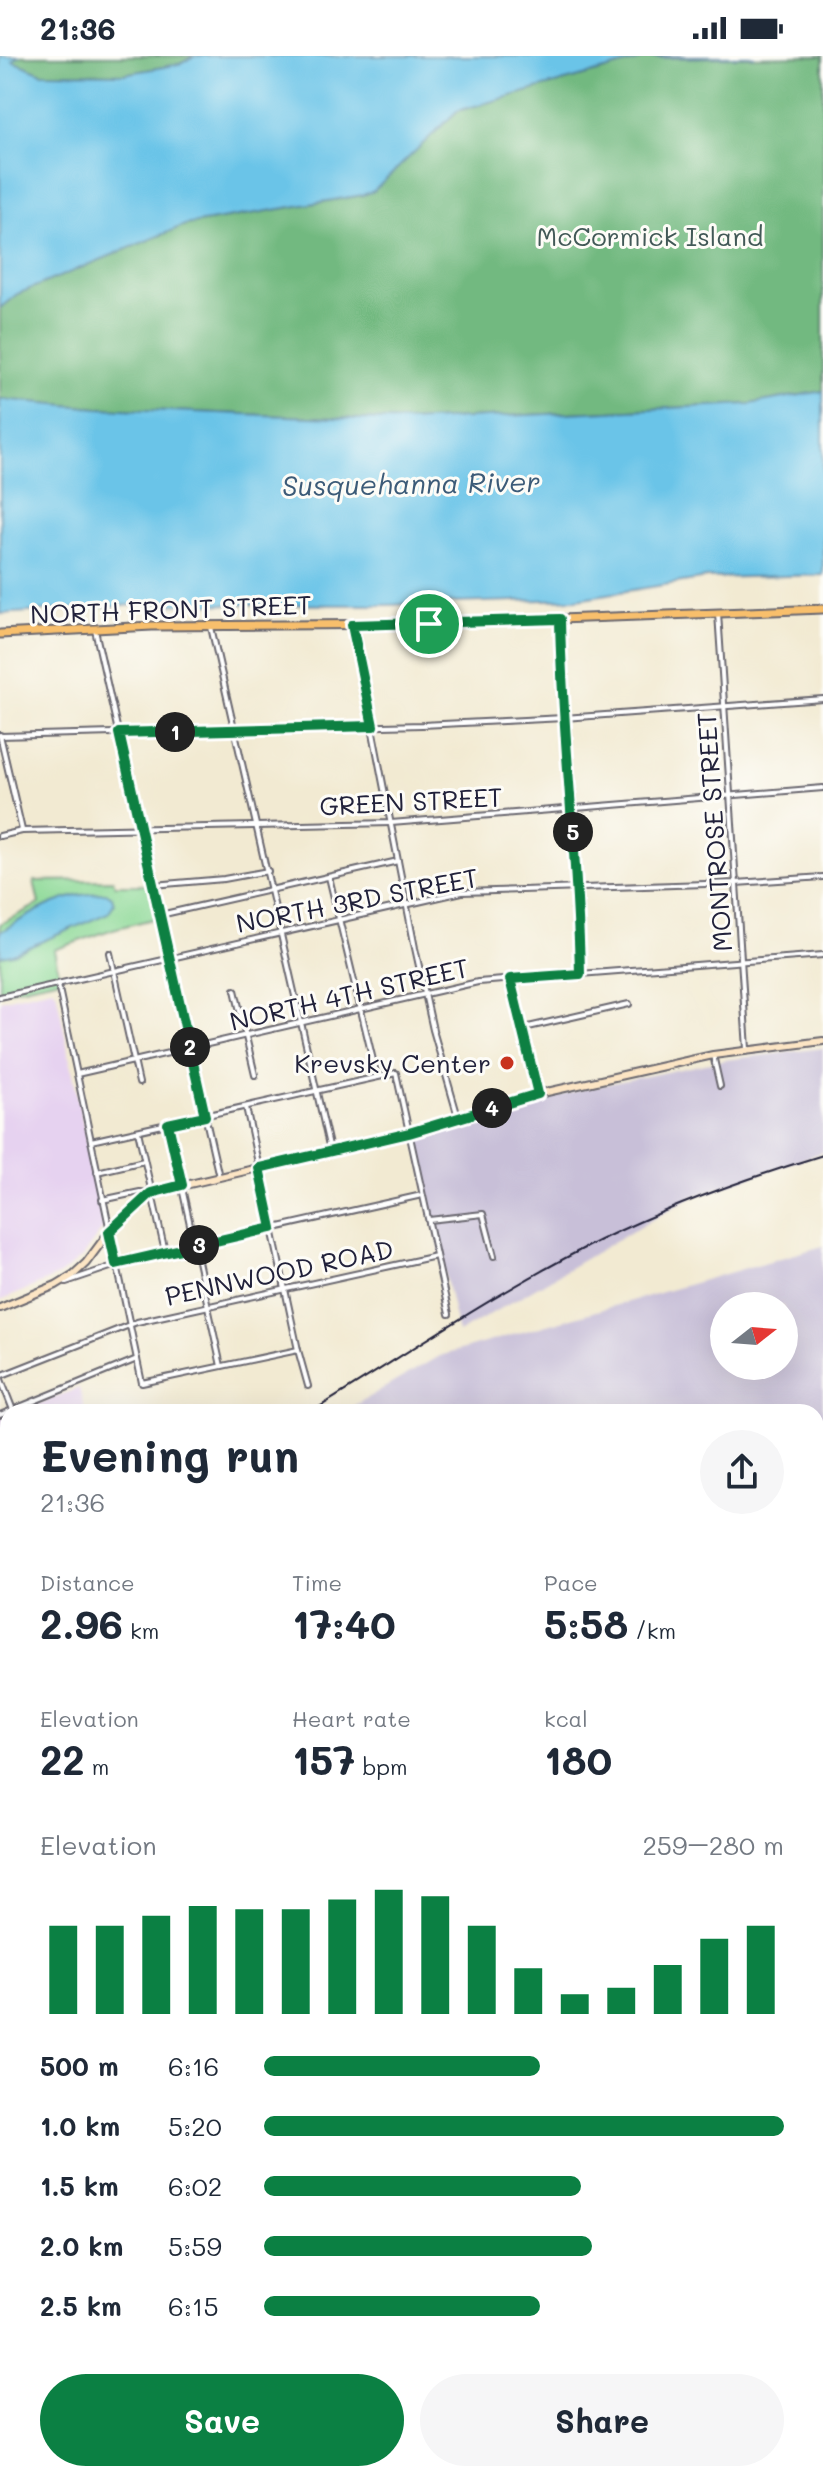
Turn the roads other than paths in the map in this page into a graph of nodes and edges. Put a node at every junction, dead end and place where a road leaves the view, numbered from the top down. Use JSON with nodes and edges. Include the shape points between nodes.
{"nodes":[{"id":1,"x":823,"y":609,"type":"edge"},
{"id":2,"x":718,"y":613,"type":"junction"},
{"id":3,"x":560,"y":619,"type":"junction"},
{"id":4,"x":210,"y":624,"type":"junction"},
{"id":5,"x":352,"y":625,"type":"junction"},
{"id":6,"x":95,"y":630,"type":"junction"},
{"id":7,"x":0,"y":634,"type":"edge"},
{"id":8,"x":823,"y":699,"type":"edge"},
{"id":9,"x":724,"y":706,"type":"junction"},
{"id":10,"x":564,"y":718,"type":"junction"},
{"id":11,"x":373,"y":726,"type":"junction"},
{"id":12,"x":236,"y":730,"type":"junction"},
{"id":13,"x":119,"y":733,"type":"junction"},
{"id":14,"x":0,"y":736,"type":"edge"},
{"id":15,"x":823,"y":788,"type":"edge"},
{"id":16,"x":730,"y":796,"type":"junction"},
{"id":17,"x":571,"y":808,"type":"junction"},
{"id":18,"x":391,"y":823,"type":"junction"},
{"id":19,"x":257,"y":825,"type":"junction"},
{"id":20,"x":141,"y":828,"type":"junction"},
{"id":21,"x":22,"y":831,"type":"junction"},
{"id":22,"x":0,"y":836,"type":"edge"},
{"id":23,"x":398,"y":861,"type":"junction"},
{"id":24,"x":268,"y":871,"type":"junction"},
{"id":25,"x":329,"y":877,"type":"junction"},
{"id":26,"x":823,"y":877,"type":"edge"},
{"id":27,"x":736,"y":883,"type":"junction"},
{"id":28,"x":153,"y":885,"type":"junction"},
{"id":29,"x":577,"y":889,"type":"junction"},
{"id":30,"x":272,"y":890,"type":"junction"},
{"id":31,"x":408,"y":903,"type":"junction"},
{"id":32,"x":160,"y":915,"type":"junction"},
{"id":33,"x":339,"y":919,"type":"junction"},
{"id":34,"x":282,"y":932,"type":"junction"},
{"id":35,"x":110,"y":953,"type":"dead end"},
{"id":36,"x":823,"y":955,"type":"edge"},
{"id":37,"x":170,"y":958,"type":"junction"},
{"id":38,"x":741,"y":961,"type":"junction"},
{"id":39,"x":113,"y":970,"type":"junction"},
{"id":40,"x":580,"y":974,"type":"junction"},
{"id":41,"x":510,"y":979,"type":"junction"},
{"id":42,"x":58,"y":984,"type":"junction"},
{"id":43,"x":235,"y":990,"type":"dead end"},
{"id":44,"x":425,"y":996,"type":"junction"},
{"id":45,"x":0,"y":997,"type":"edge"},
{"id":46,"x":629,"y":1004,"type":"dead end"},
{"id":47,"x":361,"y":1010,"type":"junction"},
{"id":48,"x":302,"y":1024,"type":"junction"},
{"id":49,"x":524,"y":1028,"type":"junction"},
{"id":50,"x":246,"y":1036,"type":"junction"},
{"id":51,"x":823,"y":1041,"type":"edge"},
{"id":52,"x":190,"y":1048,"type":"junction"},
{"id":53,"x":747,"y":1049,"type":"junction"},
{"id":54,"x":713,"y":1055,"type":"junction"},
{"id":55,"x":134,"y":1061,"type":"junction"},
{"id":56,"x":77,"y":1074,"type":"junction"},
{"id":57,"x":255,"y":1075,"type":"dead end"},
{"id":58,"x":377,"y":1077,"type":"junction"},
{"id":59,"x":139,"y":1083,"type":"dead end"},
{"id":60,"x":720,"y":1086,"type":"dead end"},
{"id":61,"x":317,"y":1091,"type":"junction"},
{"id":62,"x":538,"y":1094,"type":"junction"},
{"id":63,"x":246,"y":1107,"type":"junction"},
{"id":64,"x":205,"y":1116,"type":"junction"},
{"id":65,"x":458,"y":1119,"type":"junction"},
{"id":66,"x":168,"y":1124,"type":"junction"},
{"id":67,"x":138,"y":1131,"type":"junction"},
{"id":68,"x":409,"y":1133,"type":"junction"},
{"id":69,"x":91,"y":1141,"type":"junction"},
{"id":70,"x":330,"y":1150,"type":"junction"},
{"id":71,"x":144,"y":1161,"type":"junction"},
{"id":72,"x":259,"y":1168,"type":"junction"},
{"id":73,"x":97,"y":1172,"type":"junction"},
{"id":74,"x":219,"y":1177,"type":"junction"},
{"id":75,"x":182,"y":1185,"type":"junction"},
{"id":76,"x":151,"y":1193,"type":"junction"},
{"id":77,"x":423,"y":1194,"type":"junction"},
{"id":78,"x":102,"y":1200,"type":"junction"},
{"id":79,"x":428,"y":1221,"type":"junction"},
{"id":80,"x":272,"y":1228,"type":"junction"},
{"id":81,"x":109,"y":1232,"type":"junction"},
{"id":82,"x":195,"y":1245,"type":"junction"},
{"id":83,"x":165,"y":1252,"type":"junction"},
{"id":84,"x":436,"y":1256,"type":"junction"},
{"id":85,"x":494,"y":1256,"type":"dead end"},
{"id":86,"x":116,"y":1264,"type":"junction"},
{"id":87,"x":56,"y":1285,"type":"junction"},
{"id":88,"x":285,"y":1290,"type":"junction"},
{"id":89,"x":208,"y":1306,"type":"junction"},
{"id":90,"x":0,"y":1308,"type":"edge"},
{"id":91,"x":449,"y":1314,"type":"dead end"},
{"id":92,"x":129,"y":1324,"type":"junction"},
{"id":93,"x":298,"y":1350,"type":"junction"},
{"id":94,"x":137,"y":1359,"type":"junction"},
{"id":95,"x":221,"y":1366,"type":"junction"},
{"id":96,"x":0,"y":1377,"type":"edge"},
{"id":97,"x":308,"y":1386,"type":"dead end"},
{"id":98,"x":11,"y":1404,"type":"edge"},
{"id":99,"x":28,"y":1404,"type":"edge"}],
"edges":[{"from":1,"to":2,"type":"main road","name":"NORTH FRONT STREET"},
{"from":2,"to":3,"type":"main road","name":"NORTH FRONT STREET"},
{"from":2,"to":9,"type":"street","name":"MONTROSE STREET"},
{"from":3,"to":5,"type":"main road","name":"NORTH FRONT STREET"},
{"from":3,"to":10,"type":"street"},
{"from":4,"to":5,"type":"main road","name":"NORTH FRONT STREET"},
{"from":4,"to":6,"type":"main road","name":"NORTH FRONT STREET"},
{"from":4,"to":12,"type":"street"},
{"from":5,"to":11,"type":"street"},
{"from":6,"to":7,"type":"main road","name":"NORTH FRONT STREET"},
{"from":6,"to":13,"type":"street"},
{"from":8,"to":9,"type":"street"},
{"from":9,"to":10,"type":"street"},
{"from":9,"to":16,"type":"street","name":"MONTROSE STREET"},
{"from":10,"to":11,"type":"street"},
{"from":10,"to":17,"type":"street"},
{"from":11,"to":12,"type":"street"},
{"from":11,"to":18,"type":"street"},
{"from":12,"to":13,"type":"street"},
{"from":12,"to":19,"type":"street"},
{"from":13,"to":14,"type":"street"},
{"from":13,"to":20,"type":"street"},
{"from":14,"to":21,"type":"street"},
{"from":15,"to":16,"type":"street","name":"GREEN STREET"},
{"from":16,"to":17,"type":"street","name":"GREEN STREET"},
{"from":16,"to":27,"type":"street","name":"MONTROSE STREET"},
{"from":17,"to":18,"type":"street","name":"GREEN STREET"},
{"from":17,"to":29,"type":"street"},
{"from":18,"to":19,"type":"street","name":"GREEN STREET"},
{"from":18,"to":23,"type":"street"},
{"from":19,"to":20,"type":"street","name":"GREEN STREET"},
{"from":19,"to":24,"type":"street"},
{"from":20,"to":21,"type":"street","name":"GREEN STREET"},
{"from":20,"to":28,"type":"street"},
{"from":21,"to":22,"type":"street","name":"GREEN STREET"},
{"from":23,"to":25,"type":"street"},
{"from":23,"to":31,"type":"street"},
{"from":24,"to":28,"type":"street"},
{"from":24,"to":30,"type":"street"},
{"from":25,"to":30,"type":"street"},
{"from":25,"to":33,"type":"street"},
{"from":26,"to":27,"type":"street","name":"NORTH 3RD STREET"},
{"from":27,"to":29,"type":"street","name":"NORTH 3RD STREET"},
{"from":27,"to":38,"type":"street","name":"MONTROSE STREET"},
{"from":28,"to":32,"type":"street"},
{"from":29,"to":31,"type":"street","name":"NORTH 3RD STREET","via":[[462,892]]},
{"from":29,"to":40,"type":"street"},
{"from":30,"to":32,"type":"street"},
{"from":30,"to":34,"type":"street"},
{"from":31,"to":33,"type":"street","name":"NORTH 3RD STREET"},
{"from":31,"to":44,"type":"street"},
{"from":32,"to":37,"type":"street"},
{"from":33,"to":34,"type":"street","name":"NORTH 3RD STREET"},
{"from":33,"to":47,"type":"street"},
{"from":34,"to":37,"type":"street","name":"NORTH 3RD STREET"},
{"from":34,"to":48,"type":"street"},
{"from":35,"to":39,"type":"street"},
{"from":36,"to":38,"type":"street","name":"NORTH 4TH STREET"},
{"from":37,"to":39,"type":"street","name":"NORTH 3RD STREET"},
{"from":37,"to":52,"type":"street"},
{"from":38,"to":40,"type":"street","name":"NORTH 4TH STREET"},
{"from":38,"to":53,"type":"street","name":"MONTROSE STREET"},
{"from":39,"to":42,"type":"street","name":"NORTH 3RD STREET"},
{"from":39,"to":55,"type":"street"},
{"from":40,"to":41,"type":"street","name":"NORTH 4TH STREET"},
{"from":41,"to":44,"type":"street","name":"NORTH 4TH STREET"},
{"from":41,"to":49,"type":"street"},
{"from":42,"to":45,"type":"street","name":"NORTH 3RD STREET"},
{"from":42,"to":56,"type":"street"},
{"from":43,"to":50,"type":"street"},
{"from":44,"to":47,"type":"street","name":"NORTH 4TH STREET"},
{"from":44,"to":65,"type":"street"},
{"from":46,"to":49,"type":"street"},
{"from":47,"to":48,"type":"street","name":"NORTH 4TH STREET"},
{"from":47,"to":58,"type":"street"},
{"from":48,"to":50,"type":"street","name":"NORTH 4TH STREET"},
{"from":48,"to":61,"type":"street"},
{"from":49,"to":62,"type":"street"},
{"from":50,"to":52,"type":"street","name":"NORTH 4TH STREET"},
{"from":50,"to":57,"type":"street"},
{"from":51,"to":53,"type":"street"},
{"from":52,"to":55,"type":"street","name":"NORTH 4TH STREET"},
{"from":52,"to":64,"type":"street"},
{"from":53,"to":54,"type":"street"},
{"from":54,"to":60,"type":"street"},
{"from":54,"to":62,"type":"street"},
{"from":55,"to":56,"type":"street","name":"NORTH 4TH STREET"},
{"from":55,"to":59,"type":"street"},
{"from":56,"to":69,"type":"street"},
{"from":58,"to":61,"type":"street"},
{"from":58,"to":68,"type":"street","via":[[396,1073]]},
{"from":61,"to":63,"type":"street"},
{"from":61,"to":70,"type":"street"},
{"from":62,"to":65,"type":"street"},
{"from":63,"to":64,"type":"street"},
{"from":63,"to":72,"type":"street"},
{"from":64,"to":66,"type":"street"},
{"from":64,"to":74,"type":"street"},
{"from":65,"to":68,"type":"street"},
{"from":66,"to":67,"type":"street"},
{"from":66,"to":75,"type":"street"},
{"from":67,"to":69,"type":"street"},
{"from":67,"to":71,"type":"street"},
{"from":68,"to":70,"type":"street"},
{"from":68,"to":77,"type":"street"},
{"from":69,"to":73,"type":"street"},
{"from":70,"to":72,"type":"street"},
{"from":71,"to":73,"type":"street"},
{"from":71,"to":76,"type":"street"},
{"from":72,"to":74,"type":"street"},
{"from":72,"to":80,"type":"street"},
{"from":73,"to":78,"type":"street"},
{"from":74,"to":75,"type":"street"},
{"from":75,"to":76,"type":"street"},
{"from":75,"to":82,"type":"street"},
{"from":76,"to":78,"type":"street"},
{"from":76,"to":81,"type":"street"},
{"from":76,"to":83,"type":"street"},
{"from":77,"to":79,"type":"street"},
{"from":77,"to":80,"type":"street"},
{"from":78,"to":81,"type":"street"},
{"from":79,"to":84,"type":"street"},
{"from":79,"to":85,"type":"street","via":[[483,1214]]},
{"from":80,"to":82,"type":"street"},
{"from":80,"to":88,"type":"street"},
{"from":81,"to":86,"type":"street"},
{"from":81,"to":87,"type":"street","via":[[86,1263]]},
{"from":82,"to":83,"type":"street"},
{"from":82,"to":89,"type":"street"},
{"from":83,"to":86,"type":"street"},
{"from":84,"to":88,"type":"street","name":"PENNWOOD ROAD"},
{"from":84,"to":91,"type":"street"},
{"from":86,"to":87,"type":"street"},
{"from":86,"to":92,"type":"street"},
{"from":87,"to":90,"type":"street"},
{"from":88,"to":89,"type":"street","name":"PENNWOOD ROAD"},
{"from":88,"to":93,"type":"street"},
{"from":89,"to":92,"type":"street","name":"PENNWOOD ROAD"},
{"from":89,"to":95,"type":"street"},
{"from":92,"to":94,"type":"street"},
{"from":92,"to":96,"type":"street","name":"PENNWOOD ROAD"},
{"from":93,"to":95,"type":"street"},
{"from":93,"to":97,"type":"street"},
{"from":94,"to":95,"type":"street","via":[[142,1383]]},
{"from":94,"to":99,"type":"street"},
{"from":96,"to":98,"type":"street"}]}
